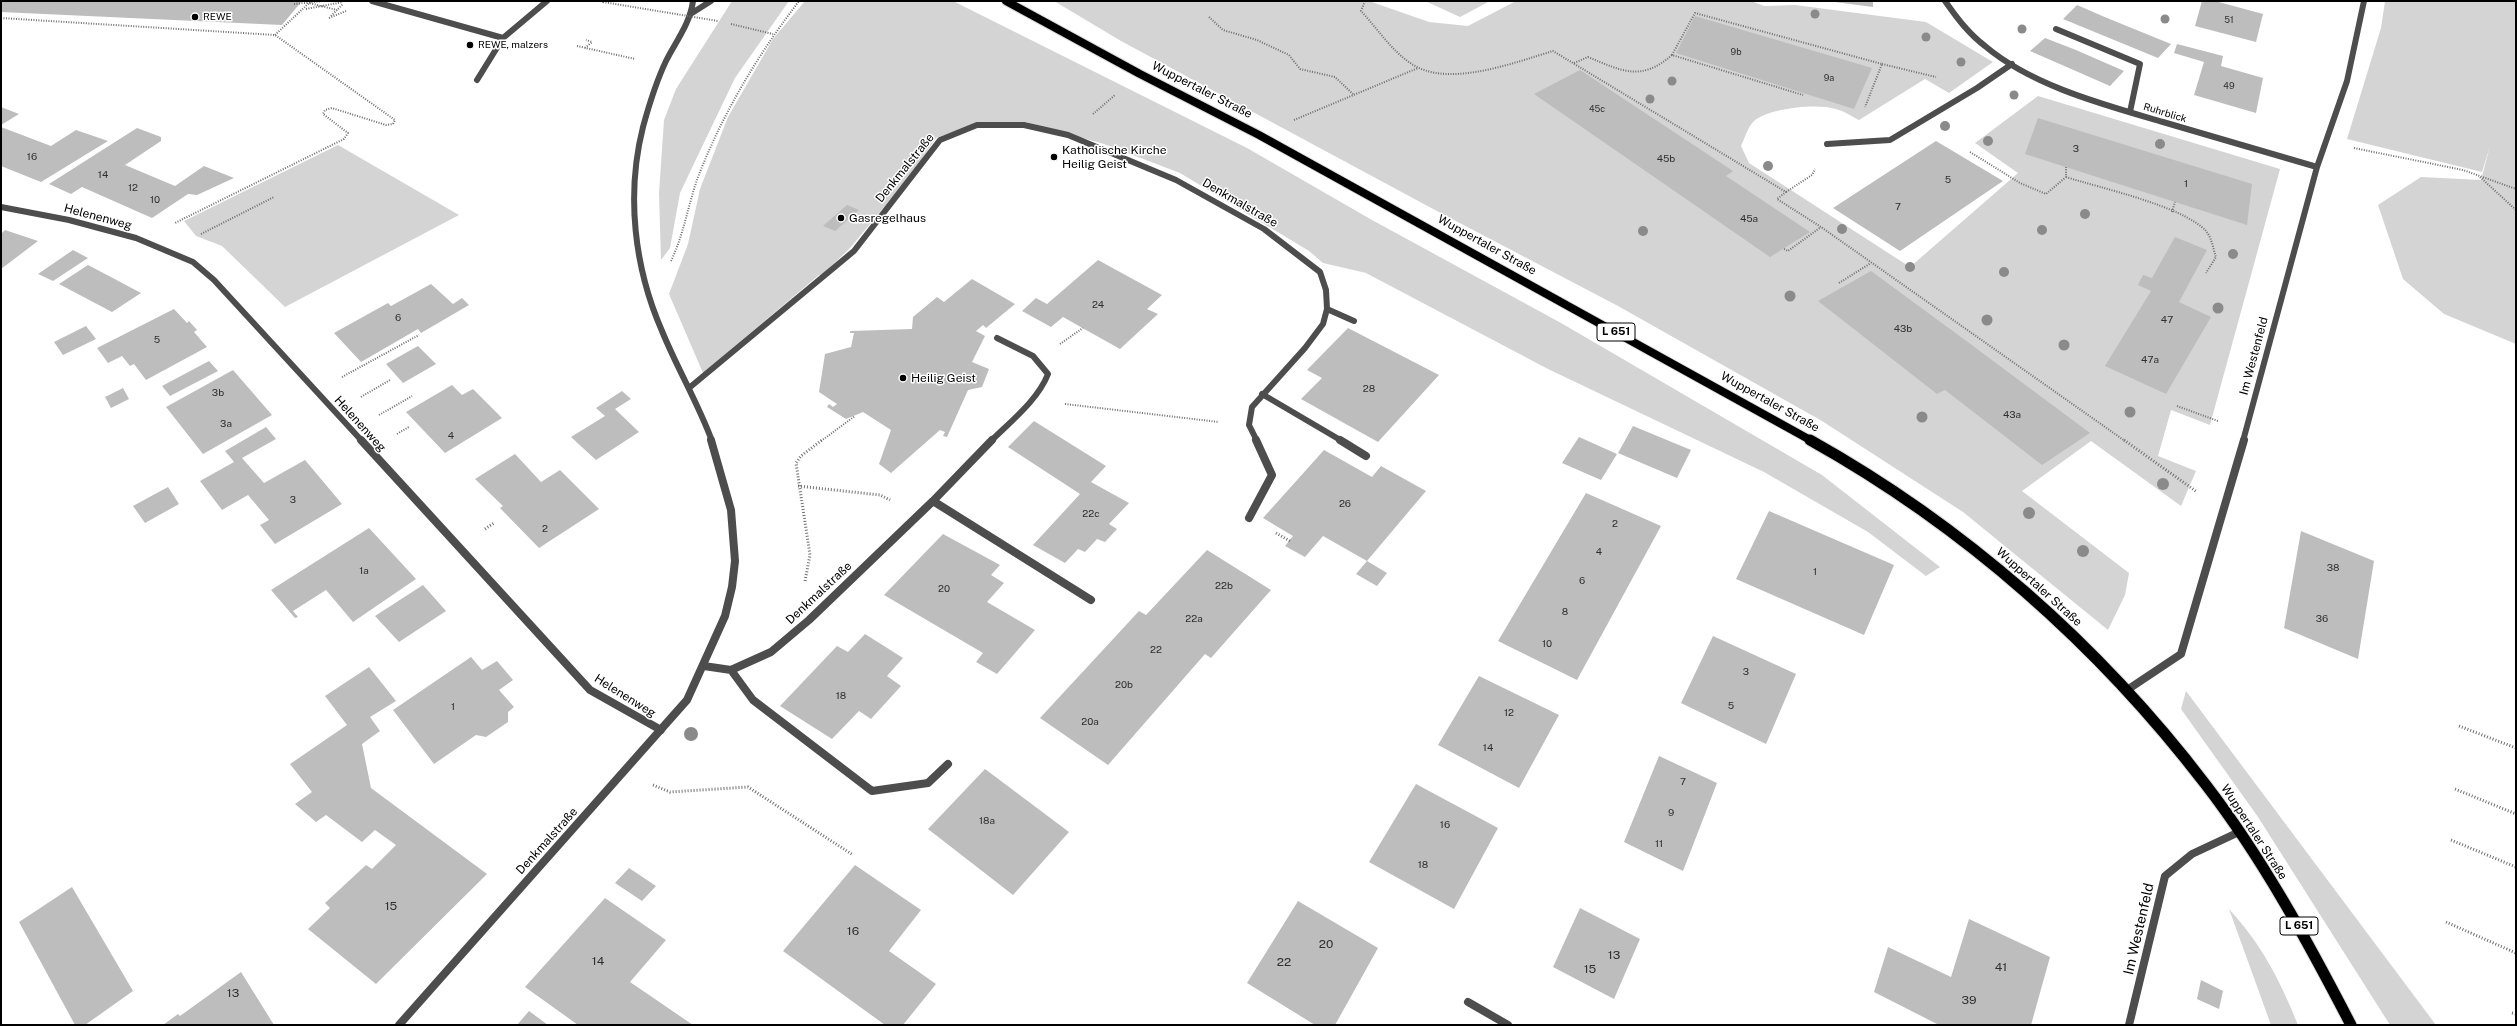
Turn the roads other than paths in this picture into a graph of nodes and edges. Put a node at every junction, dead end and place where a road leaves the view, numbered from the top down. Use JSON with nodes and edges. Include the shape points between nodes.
{"nodes":[{"id":1,"x":372,"y":1,"type":"edge"},
{"id":2,"x":547,"y":1,"type":"edge"},
{"id":3,"x":693,"y":1,"type":"edge"},
{"id":4,"x":711,"y":1,"type":"edge"},
{"id":5,"x":1945,"y":1,"type":"edge"},
{"id":6,"x":2364,"y":1,"type":"edge"},
{"id":7,"x":1008,"y":2,"type":"edge"},
{"id":8,"x":692,"y":13,"type":"junction"},
{"id":9,"x":2056,"y":29,"type":"dead end"},
{"id":10,"x":504,"y":38,"type":"junction"},
{"id":11,"x":2012,"y":64,"type":"junction"},
{"id":12,"x":477,"y":80,"type":"dead end"},
{"id":13,"x":2130,"y":112,"type":"junction"},
{"id":14,"x":1827,"y":144,"type":"road end"},
{"id":15,"x":2317,"y":167,"type":"junction"},
{"id":16,"x":1,"y":207,"type":"edge"},
{"id":17,"x":1327,"y":309,"type":"junction"},
{"id":18,"x":1354,"y":321,"type":"dead end"},
{"id":19,"x":997,"y":338,"type":"dead end"},
{"id":20,"x":689,"y":388,"type":"junction"},
{"id":21,"x":1262,"y":394,"type":"junction"},
{"id":22,"x":1366,"y":456,"type":"dead end"},
{"id":23,"x":933,"y":501,"type":"junction"},
{"id":24,"x":1249,"y":518,"type":"dead end"},
{"id":25,"x":1091,"y":600,"type":"dead end"},
{"id":26,"x":704,"y":666,"type":"junction"},
{"id":27,"x":731,"y":670,"type":"junction"},
{"id":28,"x":2127,"y":690,"type":"junction"},
{"id":29,"x":660,"y":730,"type":"junction"},
{"id":30,"x":948,"y":764,"type":"dead end"},
{"id":31,"x":2239,"y":832,"type":"junction"},
{"id":32,"x":1468,"y":1002,"type":"dead end"},
{"id":33,"x":399,"y":1025,"type":"edge"},
{"id":34,"x":1508,"y":1025,"type":"edge"},
{"id":35,"x":2130,"y":1025,"type":"edge"},
{"id":36,"x":2350,"y":1025,"type":"edge"}],
"edges":[{"from":1,"to":10,"type":"street"},
{"from":2,"to":10,"type":"street"},
{"from":3,"to":8,"type":"street","name":"Denkmalstraße"},
{"from":4,"to":8,"type":"street","name":"Denkmalstraße"},
{"from":5,"to":11,"type":"street","name":"Ruhrblick","via":[[1966,28]]},
{"from":6,"to":15,"type":"street","name":"Im Westenfeld","via":[[2347,81]]},
{"from":7,"to":28,"type":"main road","name":"Wuppertaler Straße","number":"L 651","via":[[1259,135],[1842,458],[1917,505],[1972,546],[2063,626]]},
{"from":8,"to":20,"type":"street","name":"Denkmalstraße","via":[[665,62],[635,165],[633,193],[638,241],[650,300]]},
{"from":9,"to":13,"type":"street","via":[[2140,64]]},
{"from":10,"to":12,"type":"street"},
{"from":11,"to":13,"type":"street","name":"Ruhrblick","via":[[2058,87]]},
{"from":11,"to":14,"type":"street","via":[[1890,140]]},
{"from":13,"to":15,"type":"street","name":"Ruhrblick"},
{"from":15,"to":28,"type":"street","name":"Im Westenfeld","via":[[2224,511],[2181,654]]},
{"from":16,"to":29,"type":"street","name":"Helenenweg","via":[[69,220],[147,243],[193,262],[214,280],[590,690]]},
{"from":17,"to":18,"type":"street"},
{"from":17,"to":20,"type":"street","name":"Denkmalstraße","via":[[1326,290],[1320,272],[1264,229],[1176,180],[1068,135],[1024,125],[977,125],[940,140],[854,251]]},
{"from":17,"to":21,"type":"street","name":"Denkmalstraße","via":[[1323,324],[1306,348]]},
{"from":19,"to":23,"type":"street","name":"Denkmalstraße","via":[[1038,359],[1048,374],[1045,382],[1031,400]]},
{"from":20,"to":26,"type":"street","name":"Denkmalstraße","via":[[716,450],[734,532],[735,560],[732,586],[720,628]]},
{"from":21,"to":22,"type":"street"},
{"from":21,"to":24,"type":"street","name":"Denkmalstraße","via":[[1252,407],[1249,425],[1272,475]]},
{"from":23,"to":25,"type":"street"},
{"from":23,"to":27,"type":"street","name":"Denkmalstraße","via":[[809,620],[771,652]]},
{"from":26,"to":27,"type":"street"},
{"from":26,"to":29,"type":"street","name":"Denkmalstraße","via":[[687,700]]},
{"from":27,"to":30,"type":"street","via":[[753,700],[872,791],[928,783]]},
{"from":28,"to":31,"type":"main road","name":"Wuppertaler Straße","number":"L 651","via":[[2206,785]]},
{"from":29,"to":33,"type":"street","name":"Denkmalstraße"},
{"from":31,"to":35,"type":"street","name":"Im Westenfeld","via":[[2192,854],[2165,876]]},
{"from":31,"to":36,"type":"main road","name":"Wuppertaler Straße","number":"L 651","via":[[2306,937]]},
{"from":32,"to":34,"type":"street"}]}
